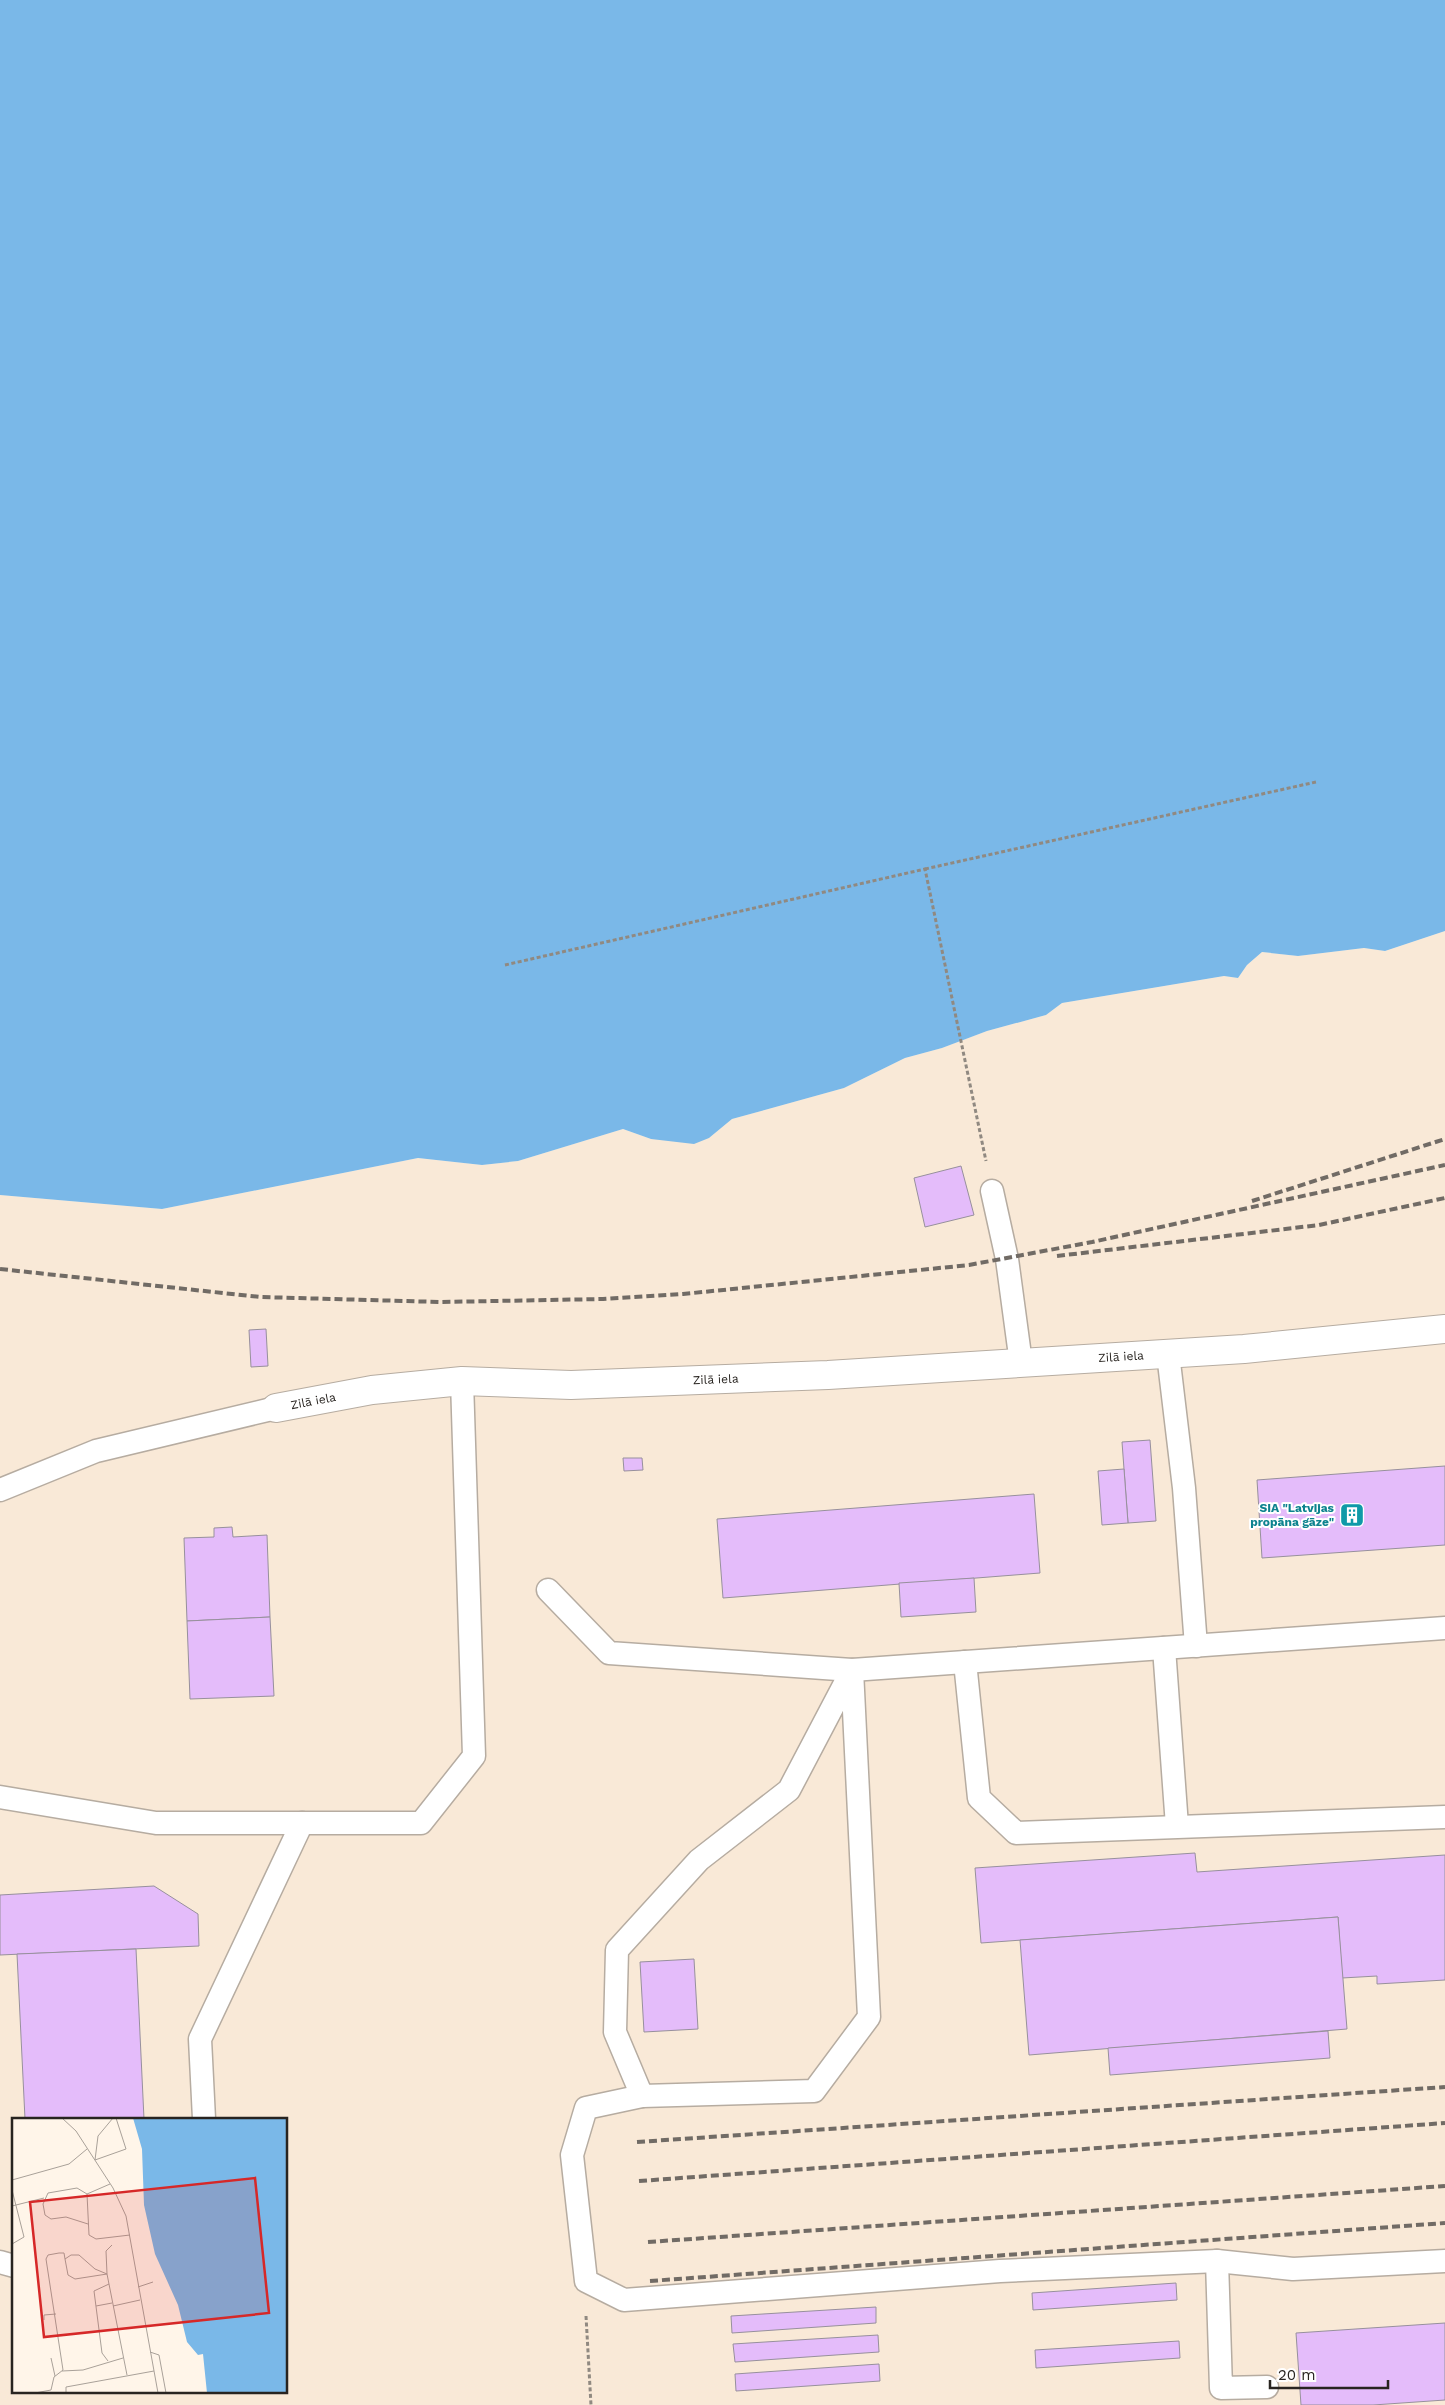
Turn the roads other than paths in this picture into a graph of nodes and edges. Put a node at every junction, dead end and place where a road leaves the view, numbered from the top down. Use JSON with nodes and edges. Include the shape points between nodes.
{"nodes":[{"id":1,"x":992,"y":1190,"type":"road end"},
{"id":2,"x":1445,"y":1329,"type":"edge"},
{"id":3,"x":1168,"y":1354,"type":"junction"},
{"id":4,"x":1021,"y":1363,"type":"junction"},
{"id":5,"x":462,"y":1381,"type":"junction"},
{"id":6,"x":276,"y":1408,"type":"joint"},
{"id":7,"x":0,"y":1490,"type":"edge"},
{"id":8,"x":548,"y":1590,"type":"dead end"},
{"id":9,"x":1445,"y":1628,"type":"edge"},
{"id":10,"x":1196,"y":1646,"type":"junction"},
{"id":11,"x":1164,"y":1648,"type":"junction"},
{"id":12,"x":965,"y":1662,"type":"junction"},
{"id":13,"x":852,"y":1670,"type":"junction"},
{"id":14,"x":0,"y":1797,"type":"edge"},
{"id":15,"x":1445,"y":1817,"type":"edge"},
{"id":16,"x":302,"y":1823,"type":"junction"},
{"id":17,"x":1177,"y":1826,"type":"junction"},
{"id":18,"x":642,"y":2096,"type":"junction"},
{"id":19,"x":204,"y":2118,"type":"edge"},
{"id":20,"x":1217,"y":2261,"type":"junction"},
{"id":21,"x":1445,"y":2261,"type":"edge"},
{"id":22,"x":1267,"y":2387,"type":"dead end"}],
"edges":[{"from":1,"to":4,"type":"lane","via":[[1007,1259]]},
{"from":2,"to":3,"type":"street","name":"Zilā iela"},
{"from":3,"to":4,"type":"street","name":"Zilā iela"},
{"from":3,"to":10,"type":"lane","via":[[1184,1488]]},
{"from":4,"to":5,"type":"street","name":"Zilā iela","via":[[828,1375],[571,1385]]},
{"from":5,"to":6,"type":"street","name":"Zilā iela","via":[[372,1390]]},
{"from":5,"to":16,"type":"lane","via":[[474,1756],[421,1823]]},
{"from":6,"to":7,"type":"lane","name":"Zilā iela","via":[[96,1451]]},
{"from":8,"to":13,"type":"lane","via":[[609,1653]]},
{"from":9,"to":10,"type":"lane"},
{"from":10,"to":11,"type":"lane"},
{"from":11,"to":12,"type":"lane"},
{"from":11,"to":17,"type":"lane"},
{"from":12,"to":13,"type":"lane"},
{"from":12,"to":17,"type":"lane","via":[[979,1798],[1016,1833]]},
{"from":13,"to":18,"type":"lane","via":[[789,1790],[699,1860],[617,1950],[615,2032]]},
{"from":13,"to":18,"type":"lane","via":[[869,2017],[814,2091]]},
{"from":14,"to":16,"type":"lane","via":[[156,1823]]},
{"from":15,"to":17,"type":"lane"},
{"from":16,"to":19,"type":"lane","via":[[200,2039]]},
{"from":18,"to":20,"type":"lane","via":[[586,2108],[572,2155],[586,2282],[624,2300],[1000,2271]]},
{"from":20,"to":21,"type":"lane","via":[[1293,2269]]},
{"from":20,"to":22,"type":"lane","via":[[1221,2388]]}]}
